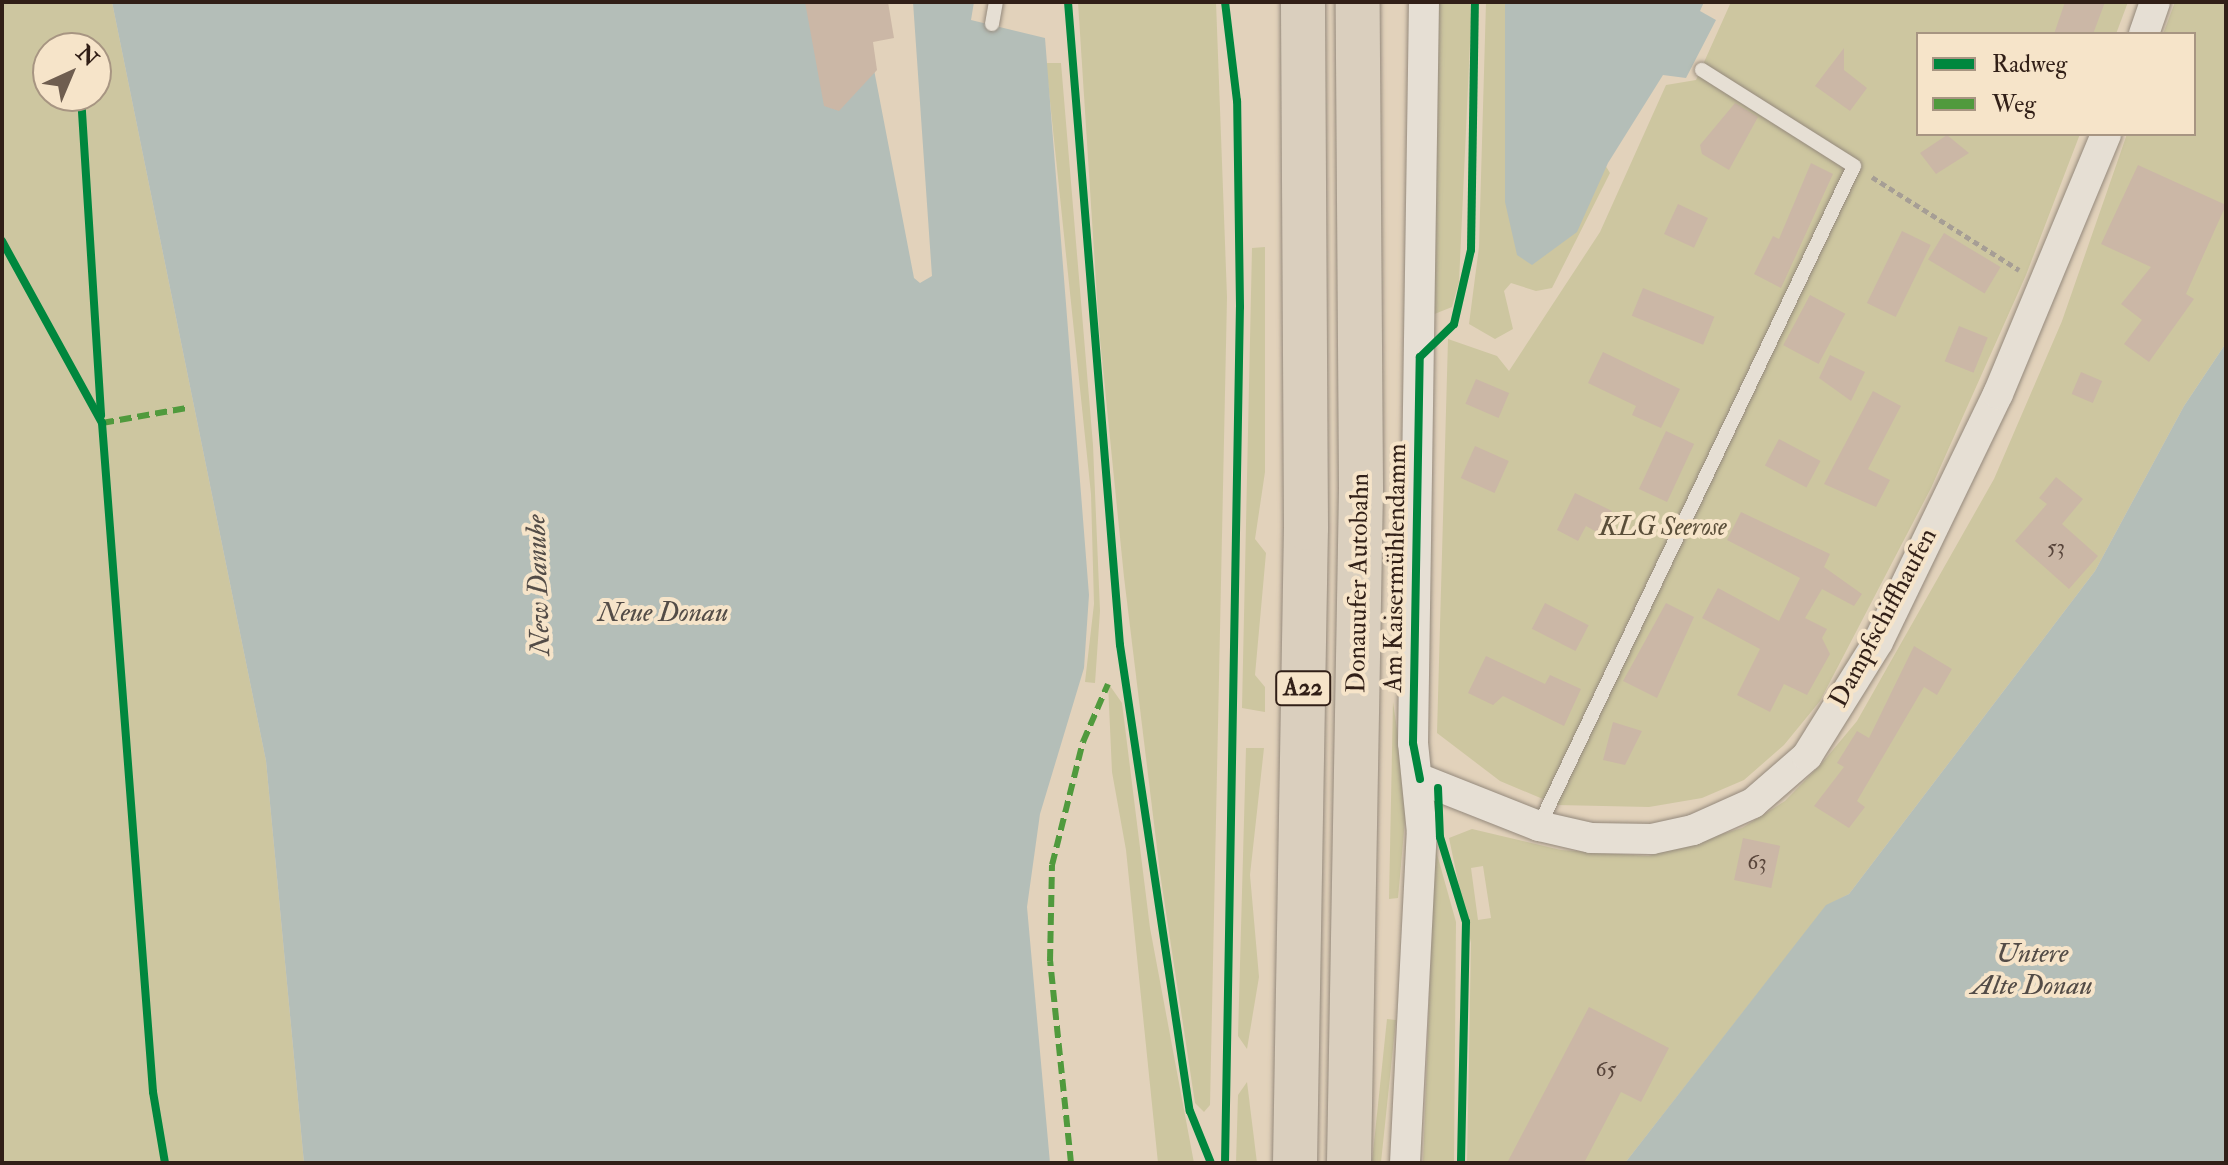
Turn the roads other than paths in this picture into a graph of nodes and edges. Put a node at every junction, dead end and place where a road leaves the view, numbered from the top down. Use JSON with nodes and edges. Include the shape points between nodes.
{"nodes":[{"id":1,"x":996,"y":2,"type":"edge"},
{"id":2,"x":1303,"y":2,"type":"edge"},
{"id":3,"x":1358,"y":2,"type":"edge"},
{"id":4,"x":1424,"y":2,"type":"edge"},
{"id":5,"x":2155,"y":2,"type":"edge"},
{"id":6,"x":992,"y":24,"type":"dead end"},
{"id":7,"x":2145,"y":32,"type":"edge"},
{"id":8,"x":1702,"y":70,"type":"dead end"},
{"id":9,"x":2105,"y":136,"type":"edge"},
{"id":10,"x":1420,"y":779,"type":"junction"},
{"id":11,"x":1539,"y":826,"type":"junction"},
{"id":12,"x":1295,"y":1163,"type":"edge"},
{"id":13,"x":1349,"y":1163,"type":"edge"},
{"id":14,"x":1405,"y":1163,"type":"edge"}],
"edges":[{"from":1,"to":6,"type":"lane"},
{"from":2,"to":12,"type":"highway","name":"Donauufer Autobahn","number":"A22","via":[[1306,512]]},
{"from":3,"to":13,"type":"highway","name":"Donauufer Autobahn","number":"A22","via":[[1361,473]]},
{"from":4,"to":10,"type":"street","name":"Am Kaisermühlendamm","via":[[1413,743]]},
{"from":5,"to":7,"type":"street"},
{"from":8,"to":11,"type":"lane","via":[[1854,166]]},
{"from":9,"to":11,"type":"street","name":"Dampfschiffhaufen","via":[[2045,287],[1878,642],[1807,756],[1753,803],[1693,830],[1652,839],[1591,838]]},
{"from":10,"to":11,"type":"street","name":"Dampfschiffhaufen"},
{"from":10,"to":14,"type":"street","name":"Am Kaisermühlendamm"}]}
